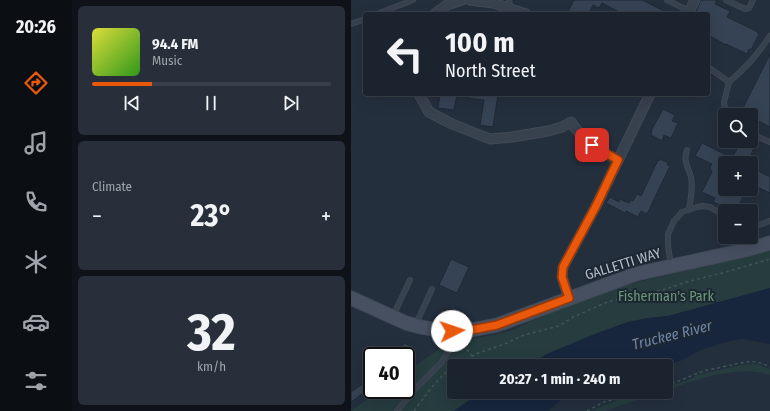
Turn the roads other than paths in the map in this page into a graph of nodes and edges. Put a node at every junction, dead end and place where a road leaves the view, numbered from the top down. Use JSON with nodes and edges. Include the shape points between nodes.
{"nodes":[{"id":1,"x":413,"y":0,"type":"edge"},
{"id":2,"x":462,"y":0,"type":"edge"},
{"id":3,"x":470,"y":0,"type":"edge"},
{"id":4,"x":667,"y":0,"type":"edge"},
{"id":5,"x":695,"y":0,"type":"edge"},
{"id":6,"x":727,"y":0,"type":"edge"},
{"id":7,"x":753,"y":0,"type":"edge"},
{"id":8,"x":510,"y":4,"type":"edge"},
{"id":9,"x":382,"y":12,"type":"edge"},
{"id":10,"x":438,"y":12,"type":"edge"},
{"id":11,"x":523,"y":12,"type":"edge"},
{"id":12,"x":689,"y":12,"type":"edge"},
{"id":13,"x":363,"y":20,"type":"edge"},
{"id":14,"x":351,"y":24,"type":"edge"},
{"id":15,"x":770,"y":36,"type":"edge"},
{"id":16,"x":710,"y":68,"type":"edge"},
{"id":17,"x":729,"y":82,"type":"junction"},
{"id":18,"x":420,"y":96,"type":"edge"},
{"id":19,"x":649,"y":96,"type":"edge"},
{"id":20,"x":725,"y":108,"type":"edge"},
{"id":21,"x":758,"y":137,"type":"edge"},
{"id":22,"x":770,"y":142,"type":"edge"},
{"id":23,"x":687,"y":150,"type":"dead end"},
{"id":24,"x":618,"y":160,"type":"junction"},
{"id":25,"x":689,"y":209,"type":"junction"},
{"id":26,"x":718,"y":211,"type":"edge"},
{"id":27,"x":770,"y":221,"type":"edge"},
{"id":28,"x":758,"y":225,"type":"edge"},
{"id":29,"x":770,"y":243,"type":"edge"},
{"id":30,"x":671,"y":266,"type":"junction"},
{"id":31,"x":410,"y":280,"type":"dead end"},
{"id":32,"x":431,"y":289,"type":"dead end"},
{"id":33,"x":351,"y":298,"type":"edge"},
{"id":34,"x":569,"y":298,"type":"junction"},
{"id":35,"x":392,"y":318,"type":"junction"},
{"id":36,"x":415,"y":326,"type":"junction"},
{"id":37,"x":452,"y":336,"type":"junction"},
{"id":38,"x":397,"y":411,"type":"edge"}],
"edges":[{"from":1,"to":9,"type":"lane"},
{"from":2,"to":10,"type":"street","via":[[447,5]]},
{"from":3,"to":8,"type":"street"},
{"from":4,"to":12,"type":"lane"},
{"from":5,"to":12,"type":"street"},
{"from":6,"to":7,"type":"lane","via":[[745,9],[749,8]]},
{"from":8,"to":11,"type":"street"},
{"from":13,"to":14,"type":"lane"},
{"from":15,"to":17,"type":"lane","via":[[753,59]]},
{"from":16,"to":17,"type":"lane"},
{"from":17,"to":20,"type":"lane"},
{"from":18,"to":24,"type":"street","via":[[429,112],[490,139],[548,131],[571,122],[592,145]]},
{"from":19,"to":24,"type":"street"},
{"from":21,"to":22,"type":"lane"},
{"from":23,"to":25,"type":"lane","via":[[685,156],[691,177],[692,194]]},
{"from":24,"to":34,"type":"street","via":[[563,267],[562,277]]},
{"from":25,"to":26,"type":"lane","via":[[710,206]]},
{"from":25,"to":30,"type":"lane","via":[[678,216],[668,234],[667,246]]},
{"from":27,"to":28,"type":"lane"},
{"from":29,"to":30,"type":"street","name":"GALLETTI WAY"},
{"from":30,"to":34,"type":"street","name":"GALLETTI WAY","via":[[636,274]]},
{"from":31,"to":35,"type":"lane"},
{"from":32,"to":36,"type":"lane"},
{"from":33,"to":35,"type":"street","name":"GALLETTI WAY"},
{"from":34,"to":37,"type":"street","name":"GALLETTI WAY","via":[[497,325]]},
{"from":35,"to":36,"type":"street","name":"GALLETTI WAY"},
{"from":36,"to":37,"type":"street","name":"GALLETTI WAY"},
{"from":37,"to":38,"type":"lane","via":[[451,347],[441,363]]}]}
